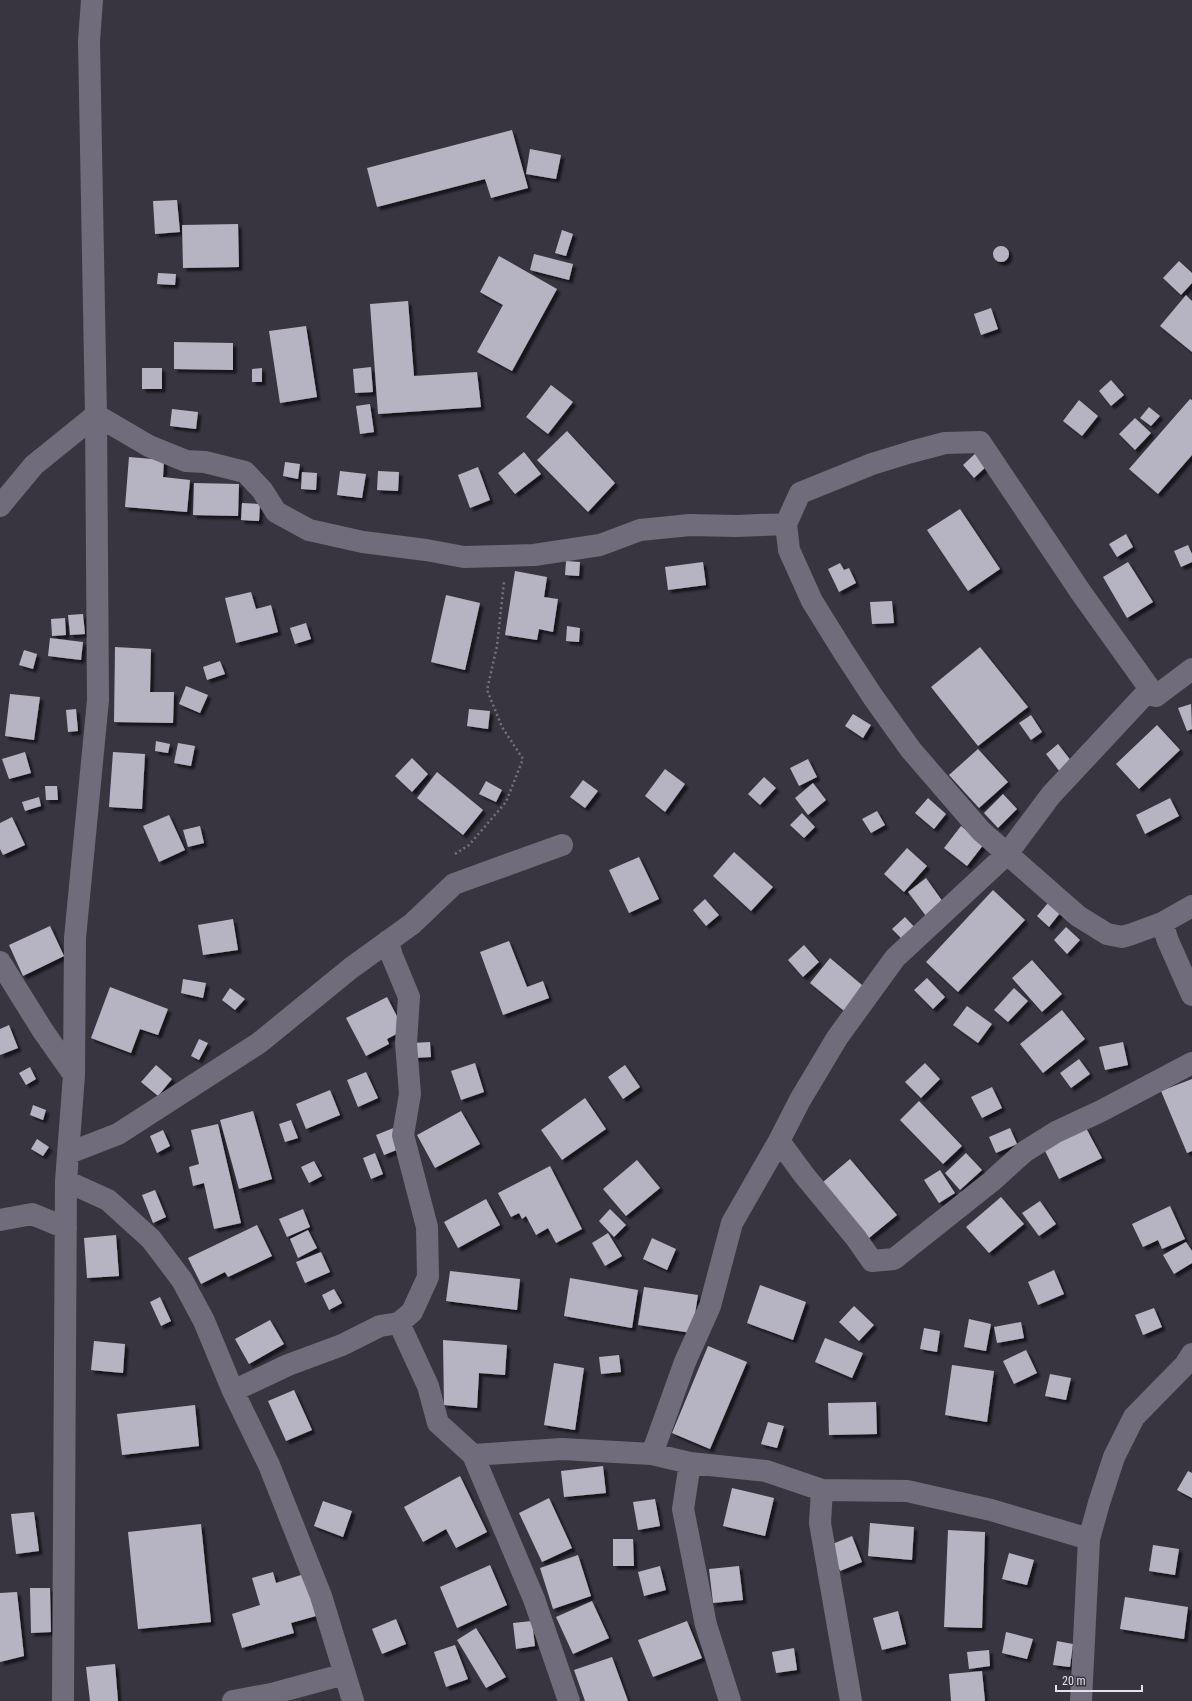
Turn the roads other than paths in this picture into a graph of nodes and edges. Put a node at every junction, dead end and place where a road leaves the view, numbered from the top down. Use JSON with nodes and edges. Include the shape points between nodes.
{"nodes":[{"id":1,"x":92,"y":0,"type":"edge"},
{"id":2,"x":96,"y":414,"type":"junction"},
{"id":3,"x":0,"y":506,"type":"edge"},
{"id":4,"x":786,"y":524,"type":"junction"},
{"id":5,"x":1192,"y":668,"type":"edge"},
{"id":6,"x":1150,"y":689,"type":"junction"},
{"id":7,"x":562,"y":845,"type":"dead end"},
{"id":8,"x":1007,"y":854,"type":"junction"},
{"id":9,"x":1192,"y":906,"type":"edge"},
{"id":10,"x":1162,"y":923,"type":"junction"},
{"id":11,"x":388,"y":941,"type":"junction"},
{"id":12,"x":0,"y":962,"type":"edge"},
{"id":13,"x":1192,"y":995,"type":"edge"},
{"id":14,"x":1192,"y":1063,"type":"edge"},
{"id":15,"x":74,"y":1076,"type":"junction"},
{"id":16,"x":780,"y":1141,"type":"junction"},
{"id":17,"x":69,"y":1153,"type":"junction"},
{"id":18,"x":66,"y":1181,"type":"junction"},
{"id":19,"x":0,"y":1220,"type":"edge"},
{"id":20,"x":66,"y":1228,"type":"junction"},
{"id":21,"x":399,"y":1323,"type":"junction"},
{"id":22,"x":1192,"y":1354,"type":"edge"},
{"id":23,"x":232,"y":1391,"type":"junction"},
{"id":24,"x":652,"y":1454,"type":"junction"},
{"id":25,"x":473,"y":1455,"type":"junction"},
{"id":26,"x":690,"y":1463,"type":"junction"},
{"id":27,"x":822,"y":1490,"type":"junction"},
{"id":28,"x":1089,"y":1539,"type":"junction"},
{"id":29,"x":345,"y":1674,"type":"junction"},
{"id":30,"x":63,"y":1701,"type":"edge"},
{"id":31,"x":233,"y":1701,"type":"edge"},
{"id":32,"x":353,"y":1701,"type":"edge"},
{"id":33,"x":569,"y":1701,"type":"edge"},
{"id":34,"x":730,"y":1701,"type":"edge"},
{"id":35,"x":851,"y":1701,"type":"edge"},
{"id":36,"x":1081,"y":1701,"type":"edge"}],
"edges":[{"from":1,"to":2,"type":"street","via":[[89,41]]},
{"from":2,"to":3,"type":"street","via":[[34,465]]},
{"from":2,"to":4,"type":"street","via":[[149,446],[186,461],[205,462],[245,472],[262,490],[276,512],[309,530],[363,542],[464,557],[534,555],[600,545],[640,530],[690,525]]},
{"from":2,"to":15,"type":"street","via":[[98,700],[75,938]]},
{"from":4,"to":6,"type":"street","via":[[800,494],[872,464],[911,452],[945,443],[980,442],[1086,600]]},
{"from":4,"to":8,"type":"street","via":[[789,550],[812,601],[873,697],[911,750],[950,796],[981,831]]},
{"from":5,"to":6,"type":"street","via":[[1156,696]]},
{"from":6,"to":8,"type":"street","via":[[1051,796]]},
{"from":7,"to":11,"type":"street","via":[[454,884],[412,924]]},
{"from":8,"to":10,"type":"street","via":[[1078,916],[1107,934],[1122,937]]},
{"from":8,"to":16,"type":"street","via":[[895,958],[837,1038],[800,1100]]},
{"from":9,"to":10,"type":"street"},
{"from":10,"to":13,"type":"street"},
{"from":11,"to":17,"type":"street","via":[[259,1043],[118,1134]]},
{"from":11,"to":21,"type":"street","via":[[409,997],[406,1043],[410,1094],[403,1135],[427,1227],[428,1277],[412,1312]]},
{"from":12,"to":15,"type":"street"},
{"from":14,"to":16,"type":"street","via":[[1056,1132],[1024,1152],[894,1260],[872,1261]]},
{"from":15,"to":17,"type":"street"},
{"from":16,"to":24,"type":"street","via":[[732,1223],[710,1306],[685,1362]]},
{"from":17,"to":18,"type":"street"},
{"from":18,"to":20,"type":"street"},
{"from":18,"to":23,"type":"street","via":[[108,1200],[151,1239],[182,1280],[204,1321]]},
{"from":19,"to":20,"type":"street","via":[[32,1214]]},
{"from":20,"to":30,"type":"street"},
{"from":21,"to":23,"type":"street","via":[[380,1326],[342,1345],[288,1365]]},
{"from":21,"to":25,"type":"street","via":[[428,1386],[438,1423]]},
{"from":22,"to":28,"type":"street","via":[[1185,1365],[1134,1418],[1114,1457]]},
{"from":23,"to":29,"type":"street","via":[[269,1465],[321,1596]]},
{"from":24,"to":25,"type":"street","via":[[562,1449]]},
{"from":24,"to":26,"type":"street"},
{"from":25,"to":33,"type":"street","via":[[534,1599]]},
{"from":26,"to":27,"type":"street","via":[[766,1471]]},
{"from":26,"to":34,"type":"street","via":[[683,1509],[706,1625]]},
{"from":27,"to":28,"type":"street","via":[[907,1492],[991,1510]]},
{"from":27,"to":35,"type":"street","via":[[820,1523]]},
{"from":28,"to":36,"type":"street"},
{"from":29,"to":31,"type":"street","via":[[271,1694]]},
{"from":29,"to":32,"type":"street"}]}
